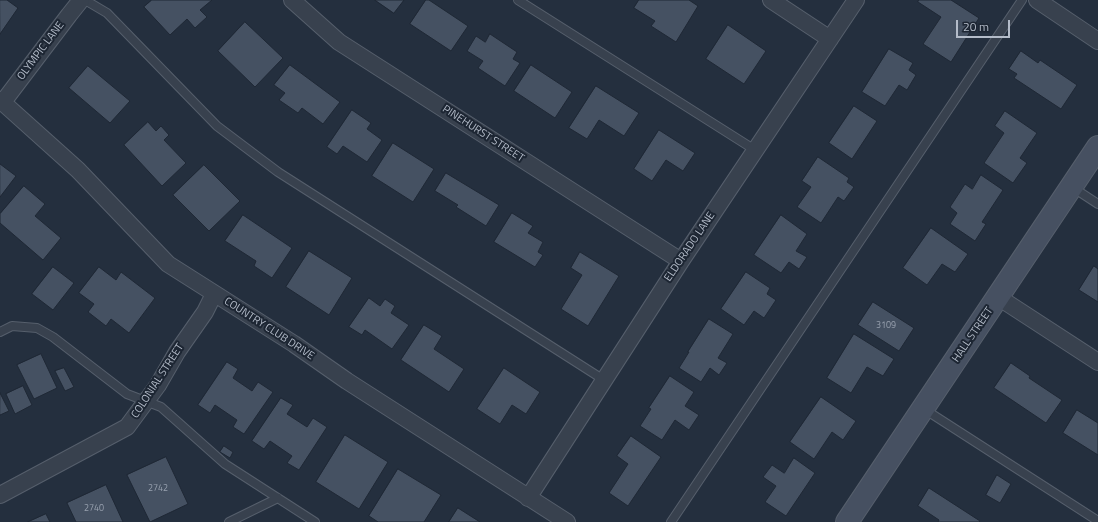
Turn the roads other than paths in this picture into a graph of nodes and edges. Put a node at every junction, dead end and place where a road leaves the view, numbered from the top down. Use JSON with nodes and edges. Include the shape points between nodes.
{"nodes":[{"id":1,"x":81,"y":0,"type":"edge"},
{"id":2,"x":85,"y":0,"type":"edge"},
{"id":3,"x":292,"y":0,"type":"edge"},
{"id":4,"x":518,"y":0,"type":"edge"},
{"id":5,"x":771,"y":0,"type":"edge"},
{"id":6,"x":856,"y":0,"type":"edge"},
{"id":7,"x":1022,"y":0,"type":"edge"},
{"id":8,"x":1037,"y":0,"type":"edge"},
{"id":9,"x":830,"y":39,"type":"junction"},
{"id":10,"x":1098,"y":41,"type":"edge"},
{"id":11,"x":1,"y":101,"type":"edge"},
{"id":12,"x":1098,"y":147,"type":"edge"},
{"id":13,"x":755,"y":150,"type":"junction"},
{"id":14,"x":1071,"y":186,"type":"junction"},
{"id":15,"x":1098,"y":204,"type":"edge"},
{"id":16,"x":681,"y":261,"type":"junction"},
{"id":17,"x":214,"y":294,"type":"junction"},
{"id":18,"x":998,"y":298,"type":"junction"},
{"id":19,"x":0,"y":332,"type":"edge"},
{"id":20,"x":1098,"y":362,"type":"edge"},
{"id":21,"x":604,"y":380,"type":"junction"},
{"id":22,"x":147,"y":401,"type":"junction"},
{"id":23,"x":924,"y":409,"type":"junction"},
{"id":24,"x":0,"y":495,"type":"edge"},
{"id":25,"x":278,"y":498,"type":"junction"},
{"id":26,"x":528,"y":498,"type":"junction"},
{"id":27,"x":1098,"y":521,"type":"edge"},
{"id":28,"x":229,"y":522,"type":"edge"},
{"id":29,"x":315,"y":522,"type":"edge"},
{"id":30,"x":567,"y":522,"type":"edge"},
{"id":31,"x":671,"y":522,"type":"edge"},
{"id":32,"x":848,"y":522,"type":"edge"}],
"edges":[{"from":1,"to":11,"type":"street","name":"OLYMPIC LANE"},
{"from":2,"to":21,"type":"lane","via":[[107,13],[217,126],[278,172]]},
{"from":3,"to":16,"type":"street","name":"PINEHURST STREET","via":[[339,42]]},
{"from":4,"to":13,"type":"lane"},
{"from":5,"to":9,"type":"street"},
{"from":6,"to":9,"type":"street","name":"ELDORADO LANE"},
{"from":7,"to":31,"type":"lane"},
{"from":8,"to":10,"type":"street"},
{"from":9,"to":13,"type":"street","name":"ELDORADO LANE"},
{"from":11,"to":17,"type":"street","name":"COUNTRY CLUB DRIVE","via":[[78,170],[168,264]]},
{"from":12,"to":14,"type":"street","name":"HALL STREET"},
{"from":13,"to":16,"type":"street","name":"ELDORADO LANE"},
{"from":14,"to":15,"type":"lane"},
{"from":14,"to":18,"type":"street","name":"HALL STREET"},
{"from":16,"to":21,"type":"street","name":"ELDORADO LANE"},
{"from":17,"to":22,"type":"street","name":"COLONIAL STREET"},
{"from":17,"to":26,"type":"street","name":"COUNTRY CLUB DRIVE"},
{"from":18,"to":20,"type":"street"},
{"from":18,"to":23,"type":"street","name":"HALL STREET"},
{"from":19,"to":22,"type":"lane","via":[[12,326],[37,328],[53,337],[127,394]]},
{"from":21,"to":26,"type":"street","name":"ELDORADO LANE"},
{"from":22,"to":24,"type":"street","name":"COLONIAL STREET","via":[[127,427]]},
{"from":22,"to":25,"type":"lane","via":[[161,407],[225,464]]},
{"from":23,"to":27,"type":"lane"},
{"from":23,"to":32,"type":"street","name":"HALL STREET"},
{"from":25,"to":28,"type":"lane"},
{"from":25,"to":29,"type":"lane"},
{"from":26,"to":30,"type":"street","name":"COUNTRY CLUB DRIVE"}]}
